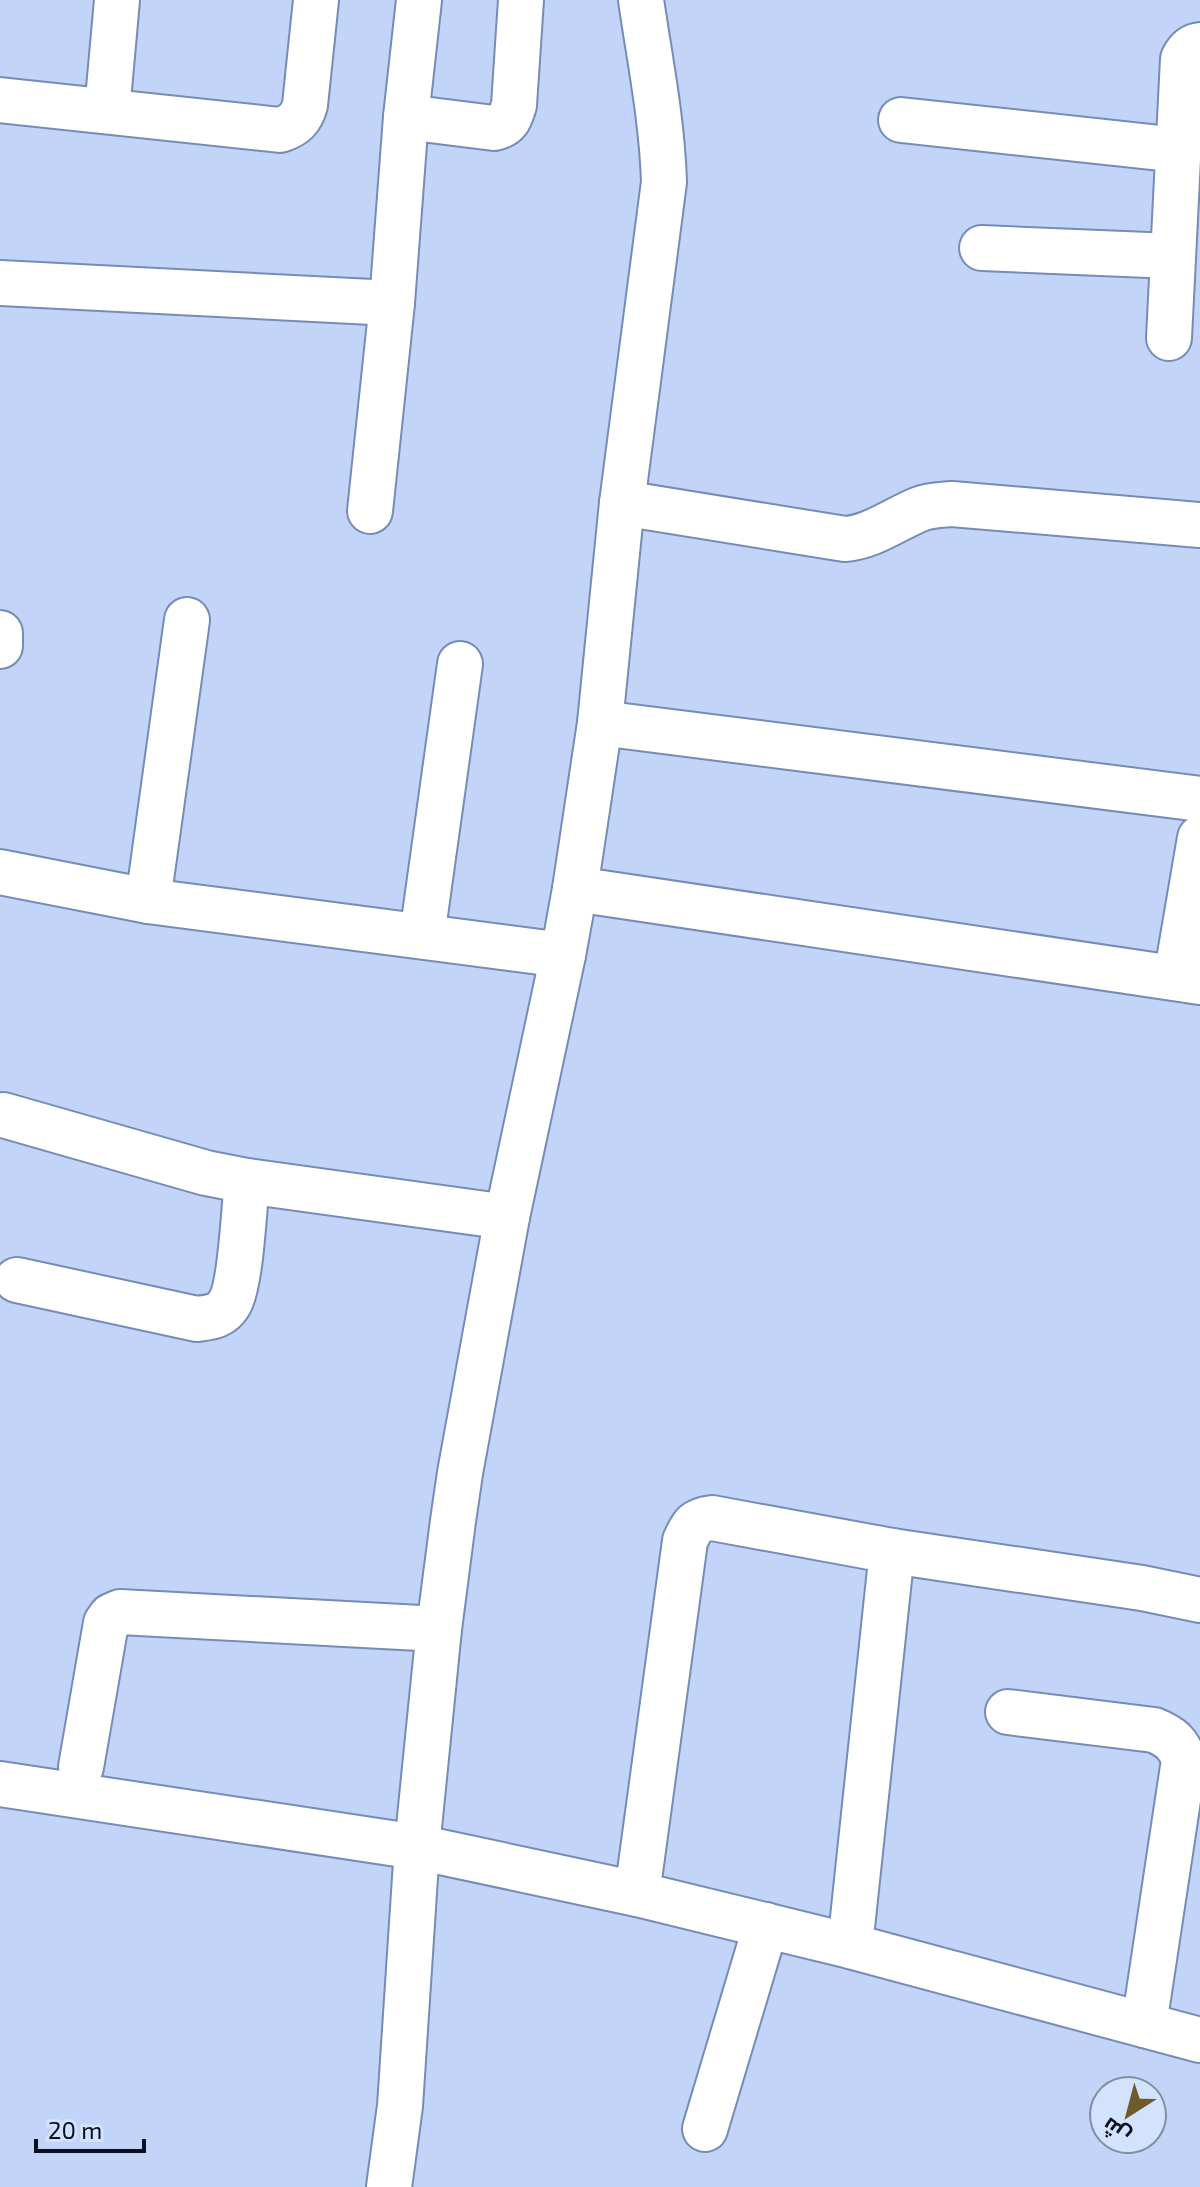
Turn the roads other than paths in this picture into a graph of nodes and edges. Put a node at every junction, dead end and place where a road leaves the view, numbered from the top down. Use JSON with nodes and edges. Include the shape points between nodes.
{"nodes":[{"id":1,"x":117,"y":0,"type":"edge"},
{"id":2,"x":316,"y":0,"type":"edge"},
{"id":3,"x":419,"y":0,"type":"edge"},
{"id":4,"x":521,"y":0,"type":"edge"},
{"id":5,"x":641,"y":0,"type":"edge"},
{"id":6,"x":1200,"y":45,"type":"edge"},
{"id":7,"x":0,"y":100,"type":"edge"},
{"id":8,"x":107,"y":111,"type":"junction"},
{"id":9,"x":406,"y":117,"type":"junction"},
{"id":10,"x":901,"y":120,"type":"dead end"},
{"id":11,"x":1179,"y":150,"type":"junction"},
{"id":12,"x":982,"y":248,"type":"dead end"},
{"id":13,"x":1172,"y":256,"type":"junction"},
{"id":14,"x":0,"y":283,"type":"edge"},
{"id":15,"x":392,"y":303,"type":"junction"},
{"id":16,"x":1169,"y":338,"type":"dead end"},
{"id":17,"x":622,"y":503,"type":"junction"},
{"id":18,"x":370,"y":511,"type":"dead end"},
{"id":19,"x":1200,"y":525,"type":"edge"},
{"id":20,"x":187,"y":620,"type":"dead end"},
{"id":21,"x":0,"y":633,"type":"edge"},
{"id":22,"x":0,"y":646,"type":"edge"},
{"id":23,"x":460,"y":664,"type":"dead end"},
{"id":24,"x":600,"y":723,"type":"junction"},
{"id":25,"x":1200,"y":799,"type":"edge"},
{"id":26,"x":1200,"y":838,"type":"edge"},
{"id":27,"x":0,"y":872,"type":"edge"},
{"id":28,"x":575,"y":889,"type":"junction"},
{"id":29,"x":148,"y":901,"type":"junction"},
{"id":30,"x":422,"y":936,"type":"junction"},
{"id":31,"x":563,"y":955,"type":"junction"},
{"id":32,"x":1188,"y":980,"type":"edge"},
{"id":33,"x":3,"y":1115,"type":"dead end"},
{"id":34,"x":247,"y":1181,"type":"junction"},
{"id":35,"x":507,"y":1217,"type":"junction"},
{"id":36,"x":17,"y":1280,"type":"dead end"},
{"id":37,"x":892,"y":1551,"type":"junction"},
{"id":38,"x":1200,"y":1600,"type":"edge"},
{"id":39,"x":439,"y":1629,"type":"junction"},
{"id":40,"x":1008,"y":1712,"type":"dead end"},
{"id":41,"x":81,"y":1767,"type":"dead end"},
{"id":42,"x":0,"y":1784,"type":"edge"},
{"id":43,"x":417,"y":1847,"type":"junction"},
{"id":44,"x":637,"y":1894,"type":"junction"},
{"id":45,"x":766,"y":1925,"type":"junction"},
{"id":46,"x":850,"y":1946,"type":"junction"},
{"id":47,"x":1144,"y":2025,"type":"junction"},
{"id":48,"x":1200,"y":2040,"type":"edge"},
{"id":49,"x":705,"y":2129,"type":"dead end"},
{"id":50,"x":389,"y":2187,"type":"edge"}],
"edges":[{"from":1,"to":8,"type":"street"},
{"from":2,"to":8,"type":"street","via":[[305,105],[293,126],[280,130]]},
{"from":3,"to":9,"type":"street"},
{"from":4,"to":9,"type":"street","via":[[510,119],[494,128]]},
{"from":5,"to":17,"type":"street","via":[[663,139],[664,182]]},
{"from":6,"to":11,"type":"street","via":[[1183,59]]},
{"from":7,"to":8,"type":"street"},
{"from":9,"to":15,"type":"street"},
{"from":10,"to":11,"type":"street"},
{"from":11,"to":13,"type":"street"},
{"from":12,"to":13,"type":"street"},
{"from":13,"to":16,"type":"street"},
{"from":14,"to":15,"type":"street"},
{"from":15,"to":18,"type":"street"},
{"from":17,"to":19,"type":"street","via":[[845,539],[864,536],[920,509],[952,504]]},
{"from":17,"to":24,"type":"street"},
{"from":20,"to":29,"type":"street"},
{"from":21,"to":22,"type":"street"},
{"from":23,"to":30,"type":"street"},
{"from":24,"to":25,"type":"street"},
{"from":24,"to":28,"type":"street"},
{"from":26,"to":32,"type":"street"},
{"from":27,"to":29,"type":"street"},
{"from":28,"to":31,"type":"street"},
{"from":28,"to":32,"type":"street"},
{"from":29,"to":30,"type":"street"},
{"from":30,"to":31,"type":"street"},
{"from":31,"to":35,"type":"street"},
{"from":33,"to":34,"type":"street"},
{"from":34,"to":35,"type":"street"},
{"from":34,"to":36,"type":"street","via":[[236,1285],[230,1304],[217,1316],[197,1319]]},
{"from":35,"to":39,"type":"street","via":[[460,1473]]},
{"from":37,"to":38,"type":"street"},
{"from":37,"to":44,"type":"street","via":[[712,1518],[691,1528],[685,1541]]},
{"from":37,"to":46,"type":"street"},
{"from":39,"to":41,"type":"street","via":[[120,1612],[106,1623]]},
{"from":39,"to":43,"type":"street"},
{"from":40,"to":47,"type":"street","via":[[1154,1730],[1179,1746],[1184,1760]]},
{"from":42,"to":43,"type":"street"},
{"from":43,"to":44,"type":"street"},
{"from":43,"to":50,"type":"street","via":[[400,2106]]},
{"from":44,"to":45,"type":"street"},
{"from":45,"to":46,"type":"street"},
{"from":45,"to":49,"type":"street"},
{"from":46,"to":47,"type":"street"},
{"from":47,"to":48,"type":"street"}]}
